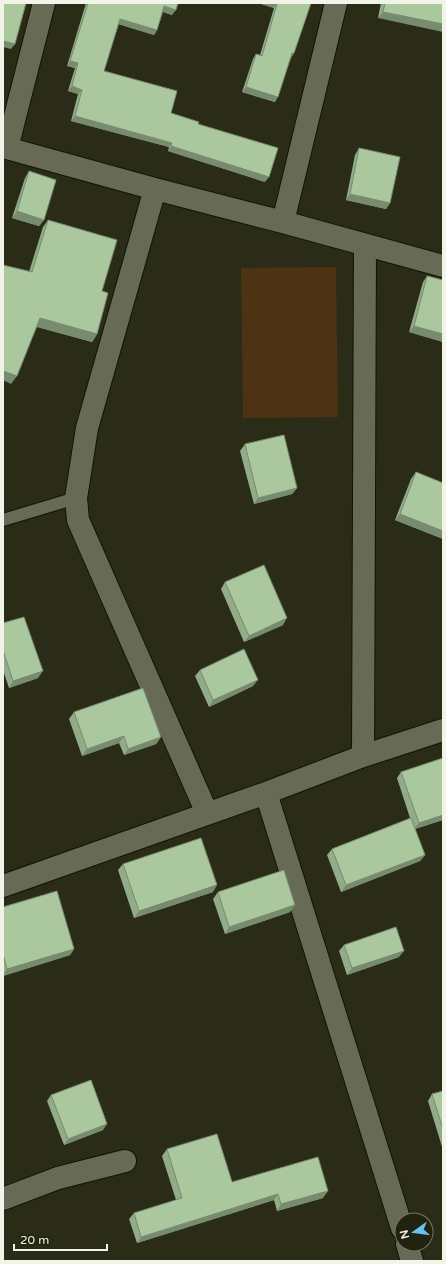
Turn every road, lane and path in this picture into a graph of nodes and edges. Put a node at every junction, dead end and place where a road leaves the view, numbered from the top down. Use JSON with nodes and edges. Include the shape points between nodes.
{"nodes":[{"id":1,"x":44,"y":3,"type":"edge"},
{"id":2,"x":336,"y":3,"type":"edge"},
{"id":3,"x":5,"y":148,"type":"edge"},
{"id":4,"x":155,"y":190,"type":"junction"},
{"id":5,"x":283,"y":222,"type":"junction"},
{"id":6,"x":365,"y":246,"type":"junction"},
{"id":7,"x":443,"y":266,"type":"edge"},
{"id":8,"x":76,"y":498,"type":"junction"},
{"id":9,"x":3,"y":520,"type":"edge"},
{"id":10,"x":443,"y":730,"type":"edge"},
{"id":11,"x":362,"y":756,"type":"junction"},
{"id":12,"x":266,"y":793,"type":"junction"},
{"id":13,"x":207,"y":813,"type":"junction"},
{"id":14,"x":3,"y":886,"type":"edge"},
{"id":15,"x":125,"y":1161,"type":"dead end"},
{"id":16,"x":3,"y":1199,"type":"edge"},
{"id":17,"x":397,"y":1212,"type":"edge"}],
"edges":[{"from":1,"to":3,"type":"street"},
{"from":2,"to":5,"type":"street"},
{"from":3,"to":4,"type":"street"},
{"from":4,"to":5,"type":"street"},
{"from":4,"to":8,"type":"street","via":[[88,428]]},
{"from":5,"to":6,"type":"street"},
{"from":6,"to":7,"type":"street"},
{"from":6,"to":11,"type":"street"},
{"from":8,"to":9,"type":"lane"},
{"from":8,"to":13,"type":"street","via":[[78,520]]},
{"from":10,"to":11,"type":"street"},
{"from":11,"to":12,"type":"street"},
{"from":12,"to":13,"type":"street"},
{"from":12,"to":17,"type":"street"},
{"from":13,"to":14,"type":"street"},
{"from":15,"to":16,"type":"street","via":[[58,1178]]}]}
